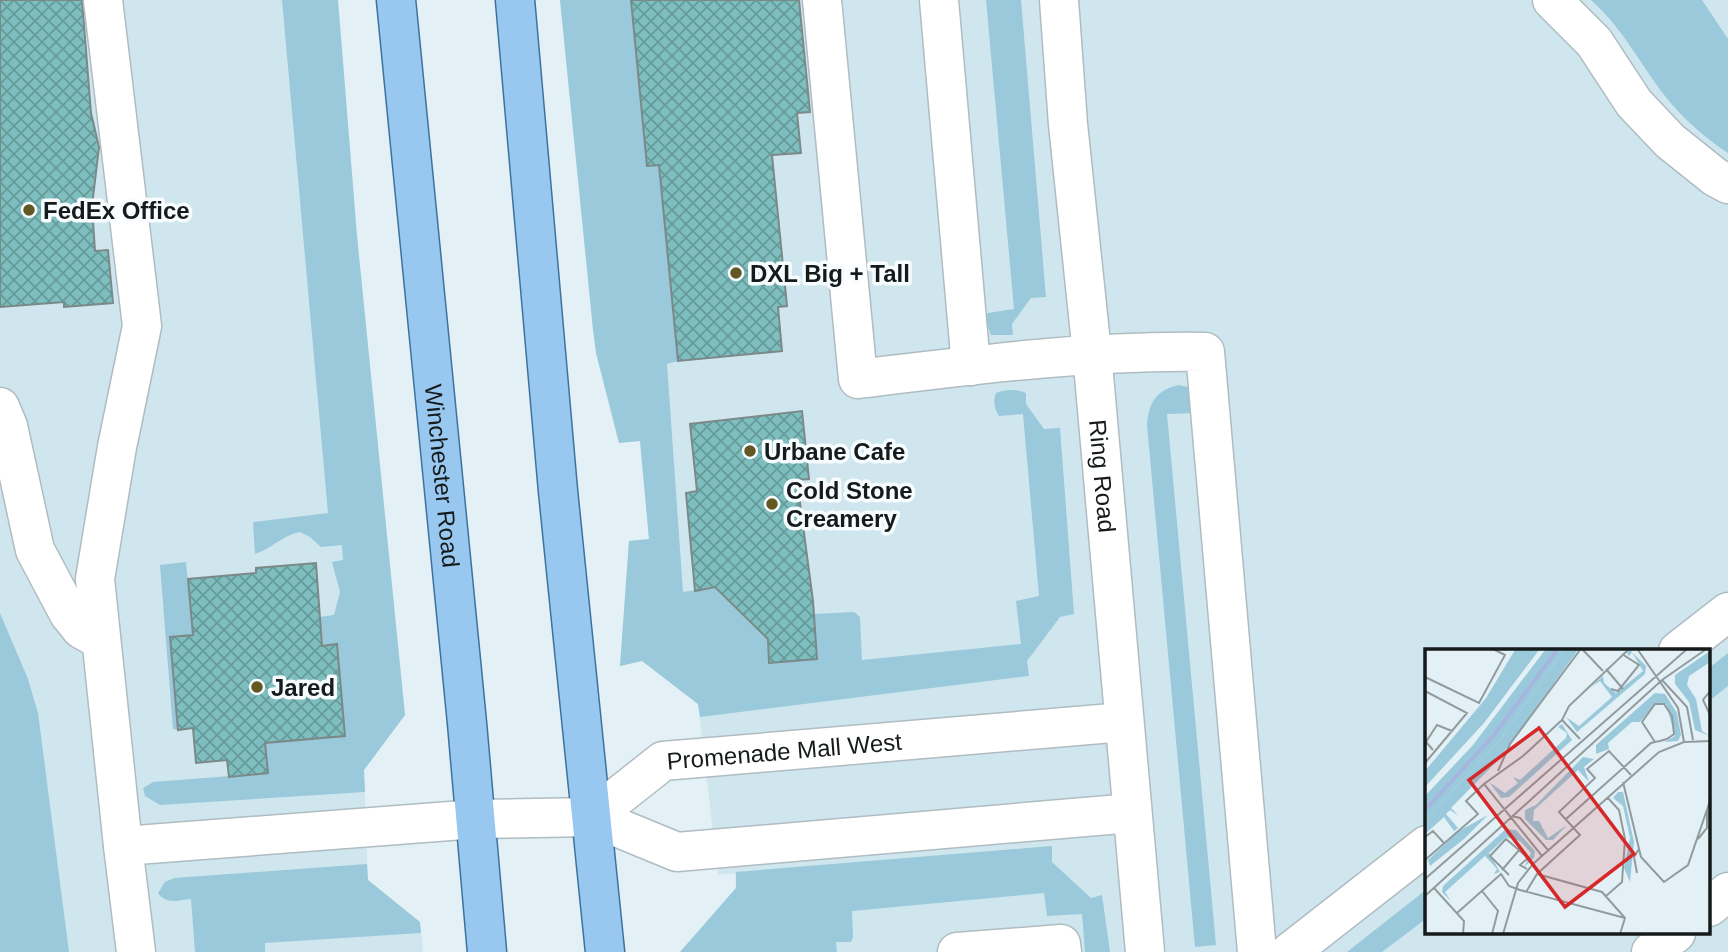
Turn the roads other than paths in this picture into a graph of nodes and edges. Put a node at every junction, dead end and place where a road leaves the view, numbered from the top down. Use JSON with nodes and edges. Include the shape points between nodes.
{"nodes":[{"id":1,"x":103,"y":0,"type":"edge"},
{"id":2,"x":396,"y":0,"type":"edge"},
{"id":3,"x":515,"y":0,"type":"edge"},
{"id":4,"x":822,"y":0,"type":"edge"},
{"id":5,"x":939,"y":0,"type":"edge"},
{"id":6,"x":1059,"y":0,"type":"edge"},
{"id":7,"x":1552,"y":0,"type":"edge"},
{"id":8,"x":1728,"y":184,"type":"edge"},
{"id":9,"x":1092,"y":353,"type":"junction"},
{"id":10,"x":971,"y":366,"type":"junction"},
{"id":11,"x":0,"y":407,"type":"edge"},
{"id":12,"x":1728,"y":612,"type":"edge"},
{"id":13,"x":101,"y":640,"type":"junction"},
{"id":14,"x":1681,"y":649,"type":"edge"},
{"id":15,"x":1124,"y":722,"type":"junction"},
{"id":16,"x":1132,"y":813,"type":"junction"},
{"id":17,"x":592,"y":817,"type":"junction"},
{"id":18,"x":476,"y":820,"type":"junction"},
{"id":19,"x":123,"y":846,"type":"junction"},
{"id":20,"x":1425,"y":847,"type":"edge"},
{"id":21,"x":1728,"y":892,"type":"edge"},
{"id":22,"x":1710,"y":906,"type":"edge"},
{"id":23,"x":1675,"y":934,"type":"edge"},
{"id":24,"x":136,"y":952,"type":"edge"},
{"id":25,"x":487,"y":952,"type":"edge"},
{"id":26,"x":605,"y":952,"type":"edge"},
{"id":27,"x":957,"y":952,"type":"edge"},
{"id":28,"x":1062,"y":952,"type":"edge"},
{"id":29,"x":1145,"y":952,"type":"edge"},
{"id":30,"x":1257,"y":952,"type":"edge"},
{"id":31,"x":1290,"y":952,"type":"edge"},
{"id":32,"x":1651,"y":952,"type":"edge"}],
"edges":[{"from":1,"to":13,"type":"street","via":[[142,326],[95,579]]},
{"from":2,"to":18,"type":"main road","name":"Winchester Road"},
{"from":3,"to":17,"type":"main road"},
{"from":4,"to":10,"type":"street","via":[[858,379]]},
{"from":5,"to":10,"type":"street"},
{"from":6,"to":9,"type":"street","name":"Ring Road"},
{"from":7,"to":8,"type":"street","via":[[1594,43],[1634,103],[1670,141]]},
{"from":9,"to":10,"type":"street"},
{"from":9,"to":15,"type":"street","name":"Ring Road"},
{"from":9,"to":30,"type":"street","via":[[1205,352]]},
{"from":11,"to":13,"type":"street","via":[[35,550],[80,629]]},
{"from":12,"to":14,"type":"street"},
{"from":13,"to":19,"type":"street"},
{"from":15,"to":16,"type":"street","name":"Ring Road"},
{"from":15,"to":17,"type":"street","name":"Promenade Mall West","via":[[663,761]]},
{"from":16,"to":17,"type":"street","via":[[677,852]]},
{"from":16,"to":29,"type":"street","name":"Ring Road"},
{"from":17,"to":18,"type":"street"},
{"from":17,"to":26,"type":"main road"},
{"from":18,"to":19,"type":"street"},
{"from":18,"to":25,"type":"main road","name":"Winchester Road"},
{"from":19,"to":24,"type":"street"},
{"from":20,"to":31,"type":"street"},
{"from":21,"to":22,"type":"street"},
{"from":23,"to":32,"type":"street"},
{"from":27,"to":28,"type":"street","via":[[1061,944]]}]}
